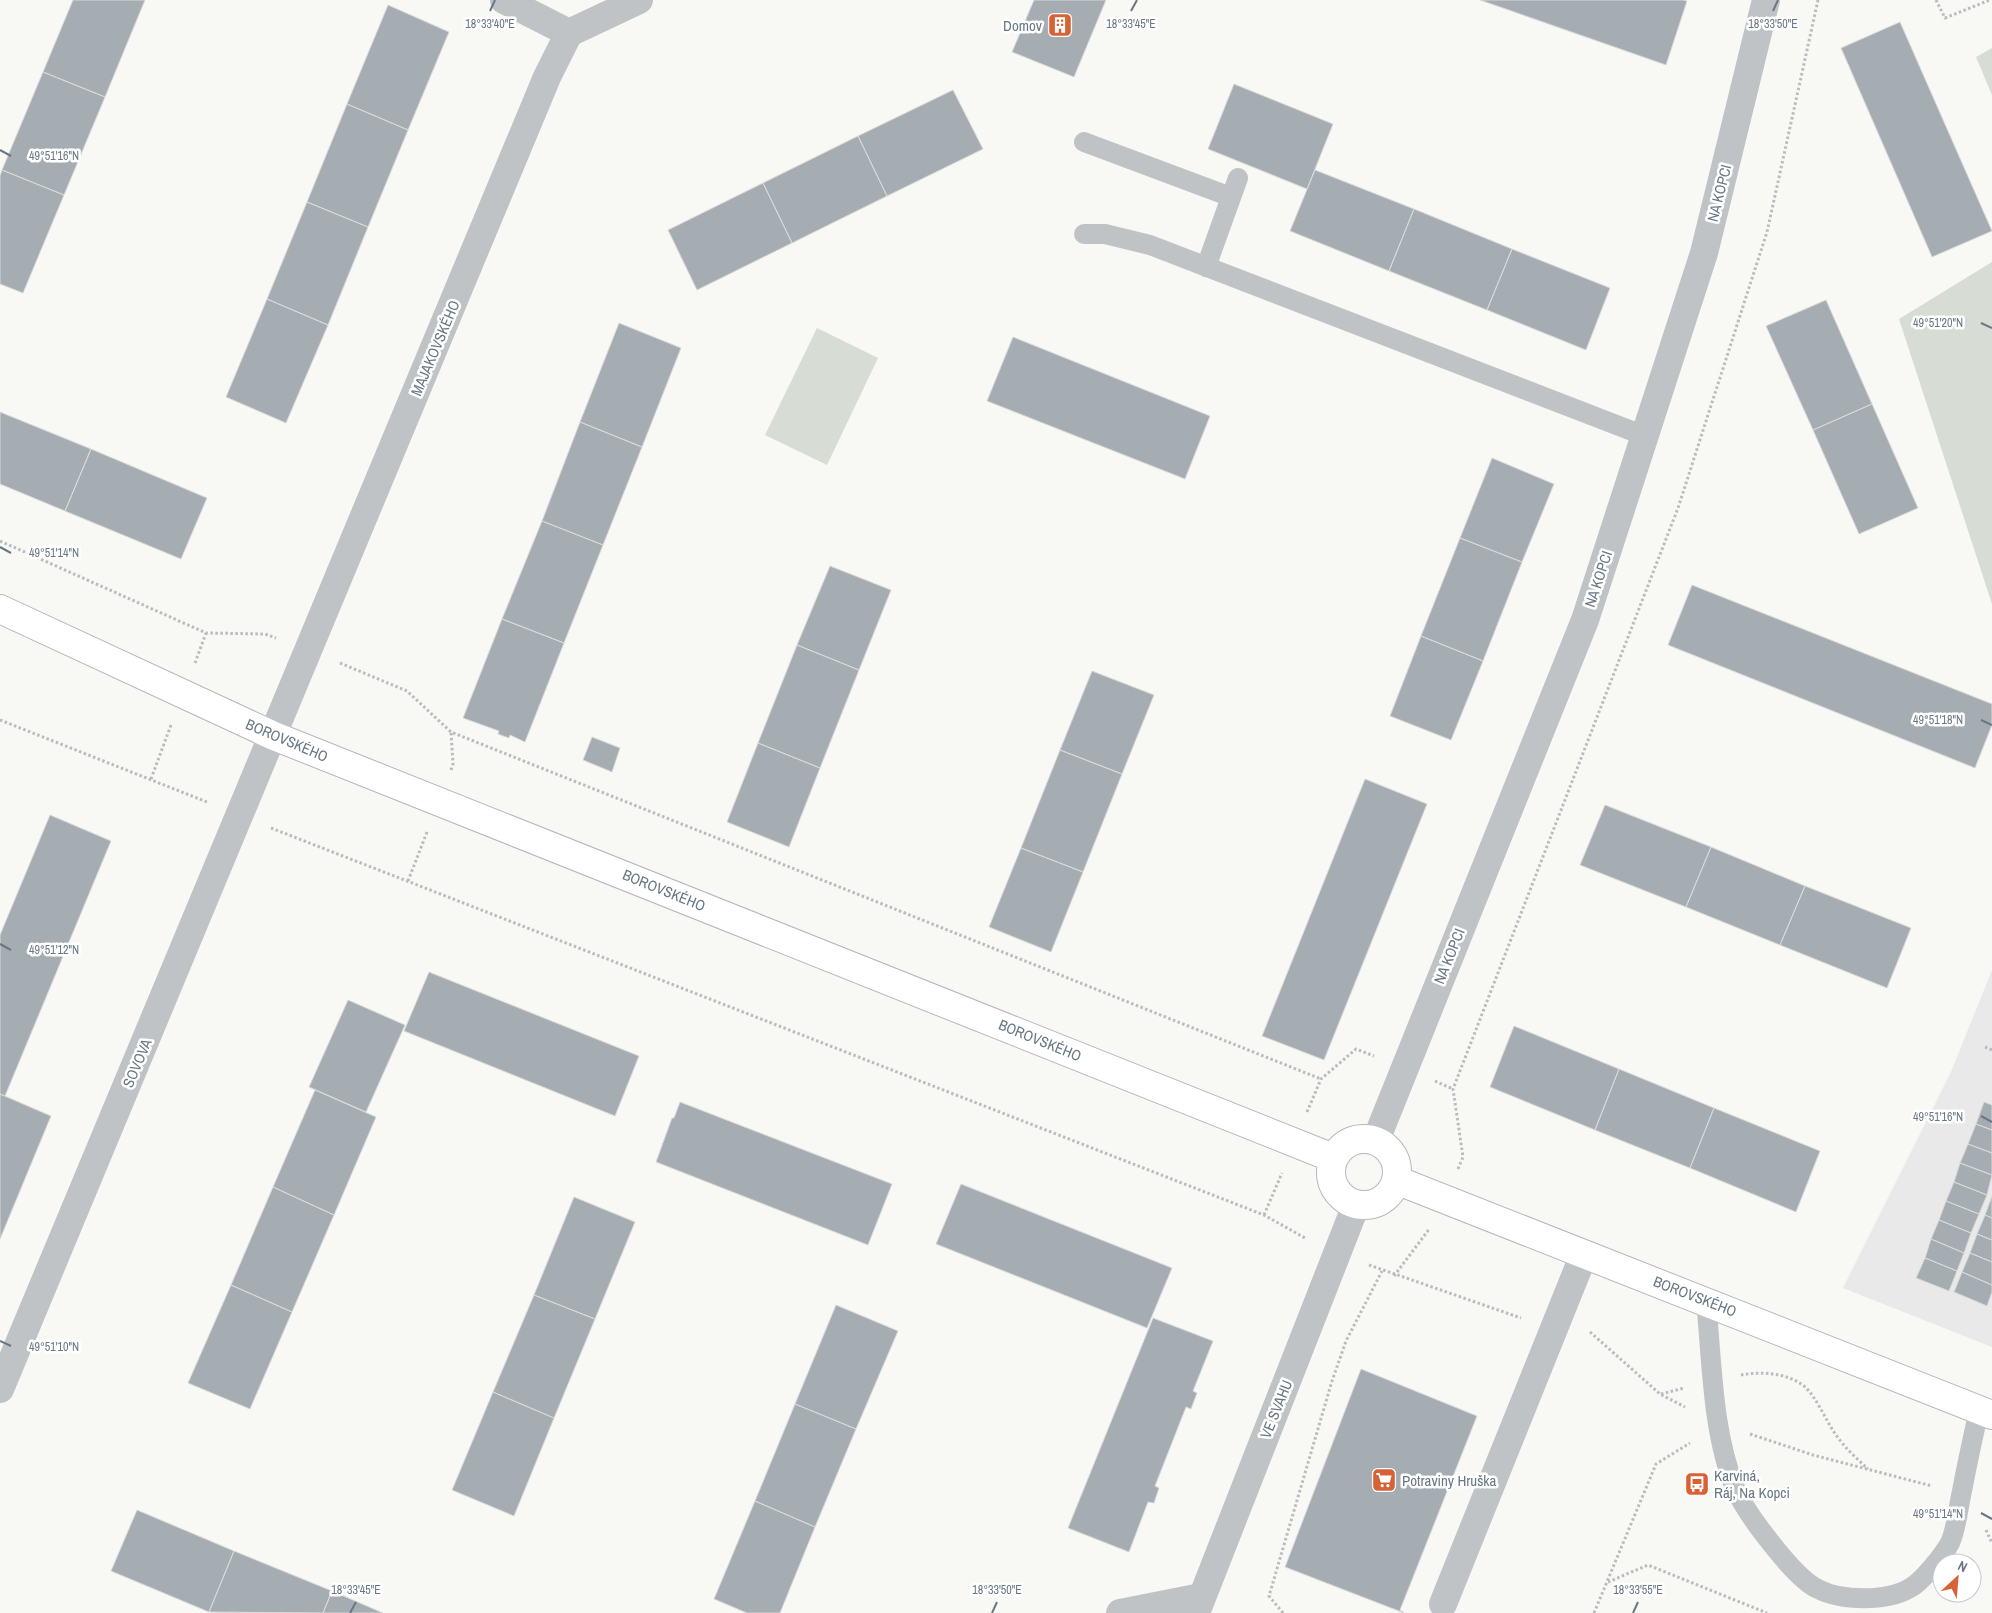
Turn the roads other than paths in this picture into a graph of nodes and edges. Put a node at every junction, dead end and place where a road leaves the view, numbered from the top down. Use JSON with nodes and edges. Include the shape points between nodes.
{"nodes":[{"id":1,"x":504,"y":0,"type":"edge"},
{"id":2,"x":639,"y":0,"type":"edge"},
{"id":3,"x":1766,"y":0,"type":"edge"},
{"id":4,"x":569,"y":33,"type":"junction"},
{"id":5,"x":1084,"y":142,"type":"dead end"},
{"id":6,"x":1238,"y":178,"type":"dead end"},
{"id":7,"x":1231,"y":197,"type":"junction"},
{"id":8,"x":1084,"y":234,"type":"dead end"},
{"id":9,"x":1206,"y":267,"type":"junction"},
{"id":10,"x":1645,"y":436,"type":"junction"},
{"id":11,"x":0,"y":609,"type":"edge"},
{"id":12,"x":274,"y":736,"type":"junction"},
{"id":13,"x":1376,"y":1140,"type":"junction"},
{"id":14,"x":1333,"y":1158,"type":"junction"},
{"id":15,"x":1396,"y":1180,"type":"junction"},
{"id":16,"x":1356,"y":1205,"type":"junction"},
{"id":17,"x":1584,"y":1254,"type":"junction"},
{"id":18,"x":1706,"y":1301,"type":"junction"},
{"id":19,"x":0,"y":1389,"type":"edge"},
{"id":20,"x":1986,"y":1412,"type":"edge"},
{"id":21,"x":1443,"y":1604,"type":"dead end"},
{"id":22,"x":1198,"y":1605,"type":"edge"},
{"id":23,"x":1120,"y":1613,"type":"edge"}],
"edges":[{"from":1,"to":4,"type":"street"},
{"from":2,"to":4,"type":"street"},
{"from":3,"to":10,"type":"street","name":"NA KOPCI","via":[[1704,253]]},
{"from":4,"to":12,"type":"street","name":"MAJAKOVSKÉHO","via":[[547,77]]},
{"from":5,"to":7,"type":"lane"},
{"from":6,"to":7,"type":"lane"},
{"from":7,"to":9,"type":"lane"},
{"from":8,"to":9,"type":"lane","via":[[1104,234],[1150,245]]},
{"from":9,"to":10,"type":"lane"},
{"from":10,"to":13,"type":"street","name":"NA KOPCI","via":[[1585,620]]},
{"from":11,"to":12,"type":"main road","name":"BOROVSKÉHO"},
{"from":12,"to":14,"type":"main road","name":"BOROVSKÉHO"},
{"from":12,"to":19,"type":"street","name":"SOVOVA"},
{"from":13,"to":14,"type":"main road","via":[[1349,1142]]},
{"from":13,"to":15,"type":"main road","via":[[1394,1157]]},
{"from":14,"to":16,"type":"main road","via":[[1330,1170],[1334,1187],[1345,1200]]},
{"from":15,"to":16,"type":"main road","via":[[1387,1197],[1379,1202],[1368,1206]]},
{"from":15,"to":17,"type":"main road","name":"BOROVSKÉHO"},
{"from":16,"to":22,"type":"street","name":"VE SVAHU"},
{"from":17,"to":18,"type":"main road","name":"BOROVSKÉHO"},
{"from":17,"to":21,"type":"street"},
{"from":18,"to":20,"type":"main road","name":"BOROVSKÉHO"},
{"from":18,"to":20,"type":"lane","via":[[1718,1424],[1735,1488],[1789,1567],[1816,1589],[1853,1598],[1883,1596],[1911,1588],[1932,1567],[1950,1543]]},
{"from":22,"to":23,"type":"street"}]}
